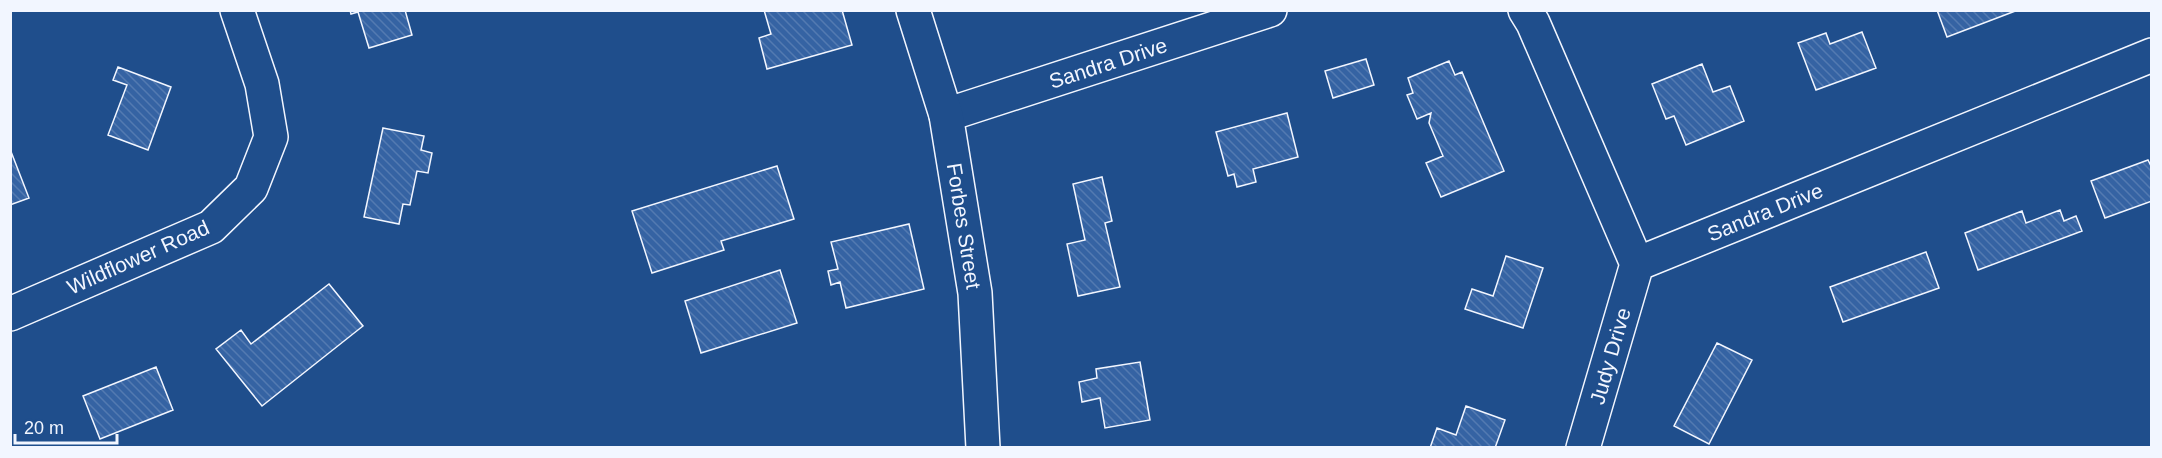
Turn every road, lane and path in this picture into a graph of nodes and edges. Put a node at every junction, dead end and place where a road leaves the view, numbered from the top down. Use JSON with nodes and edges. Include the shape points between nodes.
{"nodes":[{"id":1,"x":237,"y":10,"type":"edge"},
{"id":2,"x":913,"y":10,"type":"edge"},
{"id":3,"x":1270,"y":10,"type":"edge"},
{"id":4,"x":1524,"y":10,"type":"edge"},
{"id":5,"x":2151,"y":55,"type":"edge"},
{"id":6,"x":946,"y":115,"type":"junction"},
{"id":7,"x":1636,"y":264,"type":"junction"},
{"id":8,"x":10,"y":314,"type":"edge"},
{"id":9,"x":983,"y":447,"type":"edge"},
{"id":10,"x":1583,"y":447,"type":"edge"}],
"edges":[{"from":1,"to":8,"type":"street","name":"Wildflower Road","via":[[262,84],[271,137],[251,188],[211,227]]},
{"from":2,"to":6,"type":"street","name":"Forbes Street"},
{"from":3,"to":6,"type":"street","name":"Sandra Drive"},
{"from":4,"to":7,"type":"street"},
{"from":5,"to":7,"type":"street","name":"Sandra Drive"},
{"from":6,"to":9,"type":"street","name":"Forbes Street","via":[[975,292]]},
{"from":7,"to":10,"type":"street","name":"Judy Drive"}]}
